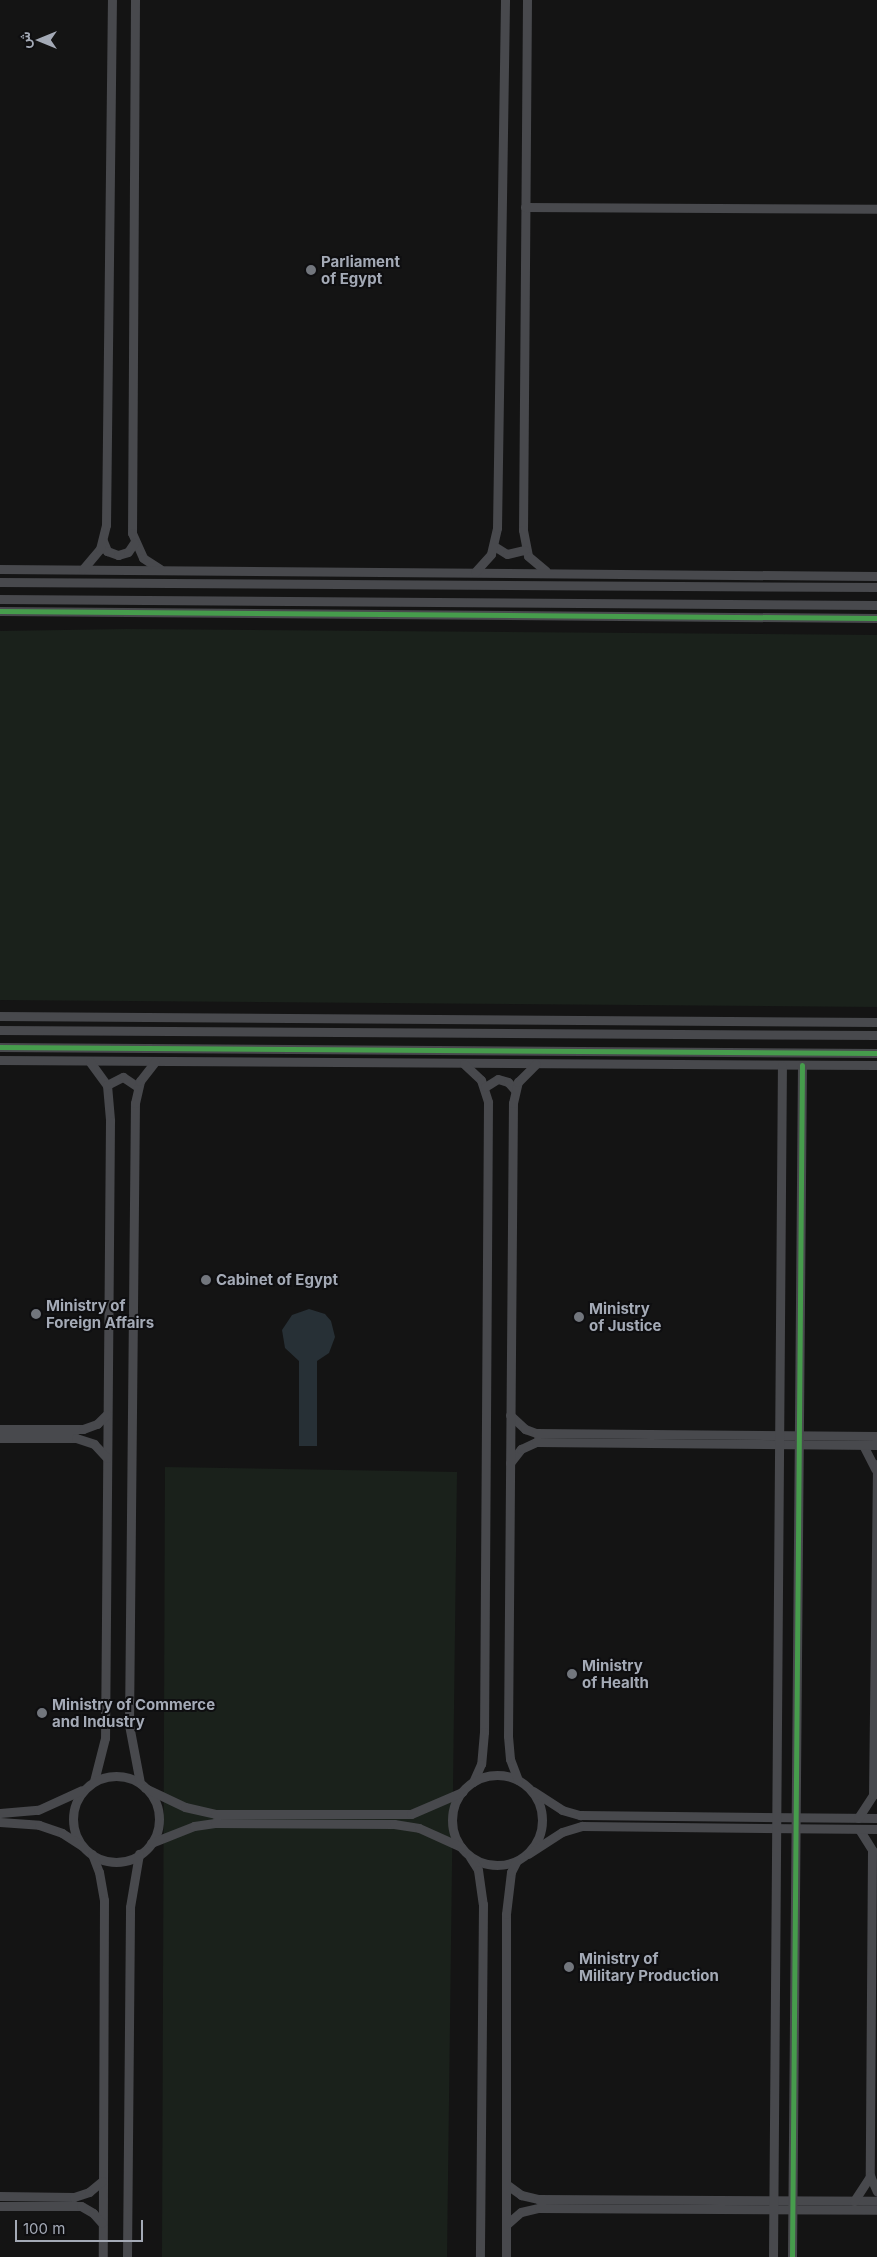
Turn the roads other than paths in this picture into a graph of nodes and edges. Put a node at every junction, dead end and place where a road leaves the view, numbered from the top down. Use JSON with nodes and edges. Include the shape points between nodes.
{"nodes":[{"id":1,"x":112,"y":0,"type":"edge"},
{"id":2,"x":135,"y":0,"type":"edge"},
{"id":3,"x":505,"y":0,"type":"edge"},
{"id":4,"x":527,"y":0,"type":"edge"},
{"id":5,"x":525,"y":207,"type":"junction"},
{"id":6,"x":877,"y":209,"type":"edge"},
{"id":7,"x":103,"y":541,"type":"junction"},
{"id":8,"x":134,"y":543,"type":"junction"},
{"id":9,"x":494,"y":546,"type":"junction"},
{"id":10,"x":526,"y":550,"type":"junction"},
{"id":11,"x":0,"y":569,"type":"edge"},
{"id":12,"x":82,"y":570,"type":"junction"},
{"id":13,"x":163,"y":570,"type":"junction"},
{"id":14,"x":475,"y":572,"type":"junction"},
{"id":15,"x":548,"y":572,"type":"junction"},
{"id":16,"x":877,"y":576,"type":"edge"},
{"id":17,"x":0,"y":582,"type":"edge"},
{"id":18,"x":877,"y":587,"type":"edge"},
{"id":19,"x":0,"y":599,"type":"edge"},
{"id":20,"x":877,"y":605,"type":"edge"},
{"id":21,"x":0,"y":612,"type":"edge"},
{"id":22,"x":877,"y":618,"type":"edge"},
{"id":23,"x":0,"y":1016,"type":"edge"},
{"id":24,"x":877,"y":1022,"type":"edge"},
{"id":25,"x":0,"y":1030,"type":"edge"},
{"id":26,"x":457,"y":1033,"type":"junction"},
{"id":27,"x":877,"y":1035,"type":"edge"},
{"id":28,"x":0,"y":1047,"type":"edge"},
{"id":29,"x":436,"y":1049,"type":"junction"},
{"id":30,"x":457,"y":1049,"type":"junction"},
{"id":31,"x":877,"y":1053,"type":"edge"},
{"id":32,"x":0,"y":1060,"type":"edge"},
{"id":33,"x":90,"y":1062,"type":"junction"},
{"id":34,"x":156,"y":1062,"type":"junction"},
{"id":35,"x":436,"y":1063,"type":"junction"},
{"id":36,"x":464,"y":1064,"type":"junction"},
{"id":37,"x":536,"y":1064,"type":"junction"},
{"id":38,"x":802,"y":1065,"type":"junction"},
{"id":39,"x":782,"y":1066,"type":"junction"},
{"id":40,"x":877,"y":1066,"type":"edge"},
{"id":41,"x":107,"y":1085,"type":"junction"},
{"id":42,"x":138,"y":1087,"type":"junction"},
{"id":43,"x":485,"y":1087,"type":"junction"},
{"id":44,"x":515,"y":1090,"type":"junction"},
{"id":45,"x":107,"y":1414,"type":"junction"},
{"id":46,"x":510,"y":1415,"type":"junction"},
{"id":47,"x":0,"y":1429,"type":"edge"},
{"id":48,"x":877,"y":1436,"type":"edge"},
{"id":49,"x":0,"y":1438,"type":"edge"},
{"id":50,"x":780,"y":1439,"type":"junction"},
{"id":51,"x":798,"y":1439,"type":"junction"},
{"id":52,"x":862,"y":1445,"type":"junction"},
{"id":53,"x":877,"y":1445,"type":"edge"},
{"id":54,"x":107,"y":1458,"type":"junction"},
{"id":55,"x":510,"y":1463,"type":"junction"},
{"id":56,"x":876,"y":1467,"type":"edge"},
{"id":57,"x":518,"y":1780,"type":"junction"},
{"id":58,"x":94,"y":1781,"type":"junction"},
{"id":59,"x":473,"y":1782,"type":"junction"},
{"id":60,"x":142,"y":1785,"type":"junction"},
{"id":61,"x":85,"y":1789,"type":"junction"},
{"id":62,"x":533,"y":1791,"type":"junction"},
{"id":63,"x":462,"y":1792,"type":"junction"},
{"id":64,"x":873,"y":1795,"type":"junction"},
{"id":65,"x":877,"y":1805,"type":"edge"},
{"id":66,"x":0,"y":1813,"type":"edge"},
{"id":67,"x":776,"y":1818,"type":"junction"},
{"id":68,"x":796,"y":1818,"type":"junction"},
{"id":69,"x":858,"y":1818,"type":"junction"},
{"id":70,"x":877,"y":1818,"type":"edge"},
{"id":71,"x":0,"y":1822,"type":"edge"},
{"id":72,"x":776,"y":1828,"type":"junction"},
{"id":73,"x":796,"y":1828,"type":"junction"},
{"id":74,"x":859,"y":1829,"type":"junction"},
{"id":75,"x":877,"y":1829,"type":"edge"},
{"id":76,"x":877,"y":1840,"type":"edge"},
{"id":77,"x":151,"y":1843,"type":"junction"},
{"id":78,"x":461,"y":1848,"type":"junction"},
{"id":79,"x":872,"y":1850,"type":"junction"},
{"id":80,"x":89,"y":1852,"type":"junction"},
{"id":81,"x":139,"y":1854,"type":"junction"},
{"id":82,"x":528,"y":1854,"type":"junction"},
{"id":83,"x":470,"y":1857,"type":"junction"},
{"id":84,"x":516,"y":1862,"type":"junction"},
{"id":85,"x":870,"y":2176,"type":"junction"},
{"id":86,"x":102,"y":2181,"type":"junction"},
{"id":87,"x":506,"y":2184,"type":"junction"},
{"id":88,"x":877,"y":2192,"type":"edge"},
{"id":89,"x":0,"y":2196,"type":"edge"},
{"id":90,"x":854,"y":2201,"type":"junction"},
{"id":91,"x":877,"y":2201,"type":"edge"},
{"id":92,"x":773,"y":2205,"type":"junction"},
{"id":93,"x":793,"y":2205,"type":"junction"},
{"id":94,"x":0,"y":2206,"type":"edge"},
{"id":95,"x":877,"y":2210,"type":"edge"},
{"id":96,"x":102,"y":2223,"type":"junction"},
{"id":97,"x":507,"y":2224,"type":"junction"},
{"id":98,"x":103,"y":2257,"type":"edge"},
{"id":99,"x":127,"y":2257,"type":"edge"},
{"id":100,"x":480,"y":2257,"type":"edge"},
{"id":101,"x":506,"y":2257,"type":"edge"},
{"id":102,"x":773,"y":2257,"type":"edge"},
{"id":103,"x":792,"y":2257,"type":"edge"}],
"edges":[{"from":1,"to":7,"type":"street","via":[[110,321]]},
{"from":2,"to":8,"type":"street"},
{"from":3,"to":9,"type":"street","via":[[497,528]]},
{"from":4,"to":5,"type":"street"},
{"from":5,"to":6,"type":"street"},
{"from":5,"to":10,"type":"street","via":[[523,530]]},
{"from":7,"to":8,"type":"street","via":[[108,551],[118,555],[128,552]]},
{"from":7,"to":12,"type":"street","via":[[95,557]]},
{"from":8,"to":13,"type":"street","via":[[143,558]]},
{"from":9,"to":10,"type":"street","via":[[507,554]]},
{"from":9,"to":14,"type":"street","via":[[487,561]]},
{"from":10,"to":15,"type":"street","via":[[532,561]]},
{"from":11,"to":12,"type":"street"},
{"from":12,"to":13,"type":"street"},
{"from":13,"to":14,"type":"street"},
{"from":14,"to":15,"type":"street"},
{"from":15,"to":16,"type":"street"},
{"from":17,"to":18,"type":"street"},
{"from":19,"to":20,"type":"street"},
{"from":21,"to":22,"type":"street"},
{"from":23,"to":24,"type":"street"},
{"from":25,"to":26,"type":"street"},
{"from":26,"to":27,"type":"street"},
{"from":26,"to":30,"type":"street"},
{"from":28,"to":29,"type":"street"},
{"from":29,"to":30,"type":"street"},
{"from":29,"to":35,"type":"street"},
{"from":30,"to":31,"type":"street"},
{"from":32,"to":33,"type":"street"},
{"from":33,"to":34,"type":"street"},
{"from":33,"to":41,"type":"street"},
{"from":34,"to":35,"type":"street"},
{"from":34,"to":42,"type":"street"},
{"from":35,"to":36,"type":"street"},
{"from":36,"to":37,"type":"street"},
{"from":36,"to":43,"type":"street"},
{"from":37,"to":39,"type":"street"},
{"from":37,"to":44,"type":"street","via":[[523,1075]]},
{"from":38,"to":39,"type":"street"},
{"from":38,"to":40,"type":"street"},
{"from":38,"to":51,"type":"street"},
{"from":39,"to":50,"type":"street"},
{"from":41,"to":42,"type":"street","via":[[124,1077]]},
{"from":41,"to":45,"type":"street","via":[[110,1121]]},
{"from":42,"to":60,"type":"street","via":[[134,1111],[129,1725]]},
{"from":43,"to":44,"type":"street","via":[[498,1079],[508,1082]]},
{"from":43,"to":59,"type":"street","via":[[488,1116],[484,1732],[481,1764]]},
{"from":44,"to":46,"type":"street"},
{"from":45,"to":47,"type":"street","via":[[97,1424],[83,1429]]},
{"from":45,"to":54,"type":"street"},
{"from":46,"to":50,"type":"street","via":[[525,1429],[536,1433]]},
{"from":46,"to":55,"type":"street"},
{"from":48,"to":51,"type":"street"},
{"from":49,"to":54,"type":"street","via":[[76,1438],[94,1444]]},
{"from":50,"to":51,"type":"street"},
{"from":50,"to":55,"type":"street","via":[[536,1442],[520,1449]]},
{"from":50,"to":67,"type":"street"},
{"from":51,"to":52,"type":"street"},
{"from":51,"to":68,"type":"street"},
{"from":52,"to":53,"type":"street"},
{"from":52,"to":56,"type":"street"},
{"from":54,"to":58,"type":"street","via":[[105,1738]]},
{"from":55,"to":57,"type":"street","via":[[508,1736],[510,1759]]},
{"from":56,"to":64,"type":"street"},
{"from":57,"to":59,"type":"street","via":[[495,1774]]},
{"from":57,"to":62,"type":"street"},
{"from":58,"to":60,"type":"street","via":[[117,1776]]},
{"from":58,"to":61,"type":"street"},
{"from":59,"to":63,"type":"street"},
{"from":60,"to":63,"type":"street","via":[[185,1807],[215,1814],[410,1814]]},
{"from":60,"to":77,"type":"street","via":[[153,1797],[158,1814]]},
{"from":61,"to":66,"type":"street","via":[[44,1808]]},
{"from":61,"to":80,"type":"street","via":[[78,1798],[73,1819],[77,1835]]},
{"from":62,"to":67,"type":"street","via":[[562,1810],[580,1815]]},
{"from":62,"to":82,"type":"street","via":[[541,1806],[543,1824],[538,1840]]},
{"from":63,"to":78,"type":"street","via":[[452,1820]]},
{"from":64,"to":65,"type":"street"},
{"from":64,"to":69,"type":"street"},
{"from":67,"to":68,"type":"street"},
{"from":67,"to":72,"type":"street"},
{"from":68,"to":69,"type":"street"},
{"from":68,"to":73,"type":"street"},
{"from":69,"to":70,"type":"street"},
{"from":71,"to":80,"type":"street","via":[[45,1826]]},
{"from":72,"to":73,"type":"street"},
{"from":72,"to":82,"type":"street","via":[[582,1826],[562,1832]]},
{"from":72,"to":92,"type":"street"},
{"from":73,"to":74,"type":"street"},
{"from":73,"to":93,"type":"street"},
{"from":74,"to":75,"type":"street"},
{"from":74,"to":79,"type":"street"},
{"from":76,"to":79,"type":"street"},
{"from":77,"to":78,"type":"street","via":[[194,1826],[216,1823],[394,1824],[419,1828]]},
{"from":77,"to":81,"type":"street"},
{"from":78,"to":83,"type":"street"},
{"from":79,"to":85,"type":"street"},
{"from":80,"to":81,"type":"street","via":[[115,1862]]},
{"from":80,"to":86,"type":"street","via":[[99,1872],[104,1900]]},
{"from":81,"to":99,"type":"street","via":[[130,1907]]},
{"from":82,"to":84,"type":"street"},
{"from":83,"to":84,"type":"street","via":[[492,1866]]},
{"from":83,"to":100,"type":"street","via":[[478,1870],[483,1904]]},
{"from":84,"to":87,"type":"street","via":[[511,1872],[506,1914]]},
{"from":85,"to":88,"type":"street"},
{"from":85,"to":90,"type":"street"},
{"from":86,"to":89,"type":"street","via":[[90,2192],[74,2197]]},
{"from":86,"to":96,"type":"street"},
{"from":87,"to":92,"type":"street","via":[[521,2195],[538,2199]]},
{"from":87,"to":97,"type":"street"},
{"from":90,"to":91,"type":"street"},
{"from":90,"to":93,"type":"street"},
{"from":92,"to":93,"type":"street"},
{"from":92,"to":97,"type":"street","via":[[539,2208],[521,2212]]},
{"from":92,"to":102,"type":"street"},
{"from":93,"to":95,"type":"street"},
{"from":93,"to":103,"type":"street"},
{"from":94,"to":96,"type":"street","via":[[81,2206]]},
{"from":96,"to":98,"type":"street"},
{"from":97,"to":101,"type":"street"}]}
